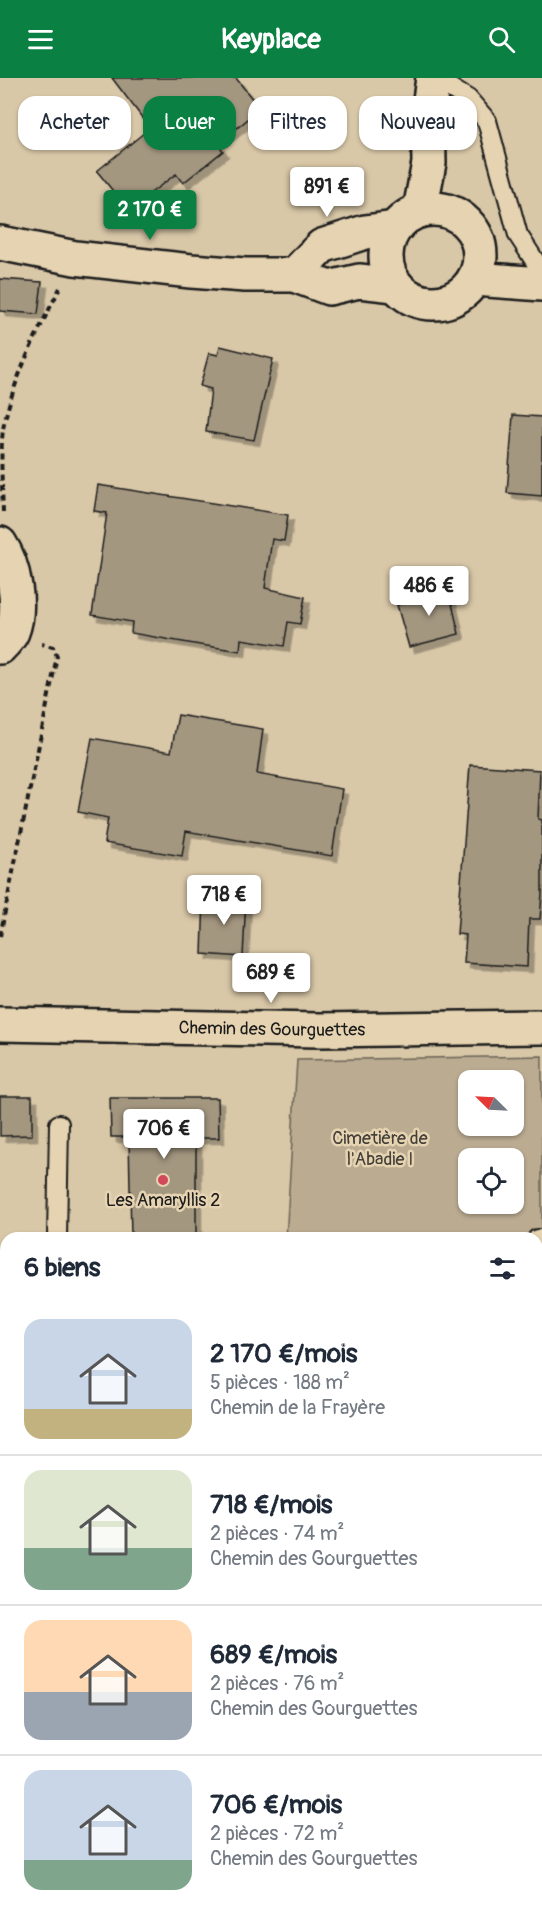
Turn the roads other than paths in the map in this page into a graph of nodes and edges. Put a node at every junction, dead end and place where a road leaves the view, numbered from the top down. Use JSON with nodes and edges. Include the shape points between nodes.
{"nodes":[{"id":1,"x":434,"y":78,"type":"edge"},
{"id":2,"x":408,"y":219,"type":"junction"},
{"id":3,"x":0,"y":243,"type":"edge"},
{"id":4,"x":542,"y":272,"type":"edge"},
{"id":5,"x":294,"y":274,"type":"junction"},
{"id":6,"x":474,"y":279,"type":"junction"},
{"id":7,"x":542,"y":284,"type":"edge"},
{"id":8,"x":395,"y":285,"type":"junction"},
{"id":9,"x":2,"y":533,"type":"edge"},
{"id":10,"x":0,"y":647,"type":"edge"},
{"id":11,"x":0,"y":1024,"type":"edge"},
{"id":12,"x":542,"y":1027,"type":"edge"},
{"id":13,"x":59,"y":1124,"type":"dead end"},
{"id":14,"x":57,"y":1232,"type":"edge"}],
"edges":[{"from":1,"to":2,"type":"street","via":[[428,115],[429,163]]},
{"from":1,"to":4,"type":"lane","via":[[468,99],[488,121],[518,235]]},
{"from":2,"to":5,"type":"street","via":[[322,246]]},
{"from":2,"to":6,"type":"street","via":[[448,211],[460,217],[477,238],[480,252]]},
{"from":2,"to":8,"type":"street","via":[[388,241],[385,256]]},
{"from":3,"to":5,"type":"street","via":[[75,258],[191,271]]},
{"from":5,"to":8,"type":"street","via":[[329,288],[359,281]]},
{"from":6,"to":7,"type":"street"},
{"from":6,"to":8,"type":"street","via":[[466,290],[443,303],[417,301]]},
{"from":9,"to":10,"type":"street","via":[[16,597],[12,633]]},
{"from":11,"to":12,"type":"street","name":"Chemin des Gourguettes","via":[[320,1030]]},
{"from":13,"to":14,"type":"lane"}]}
